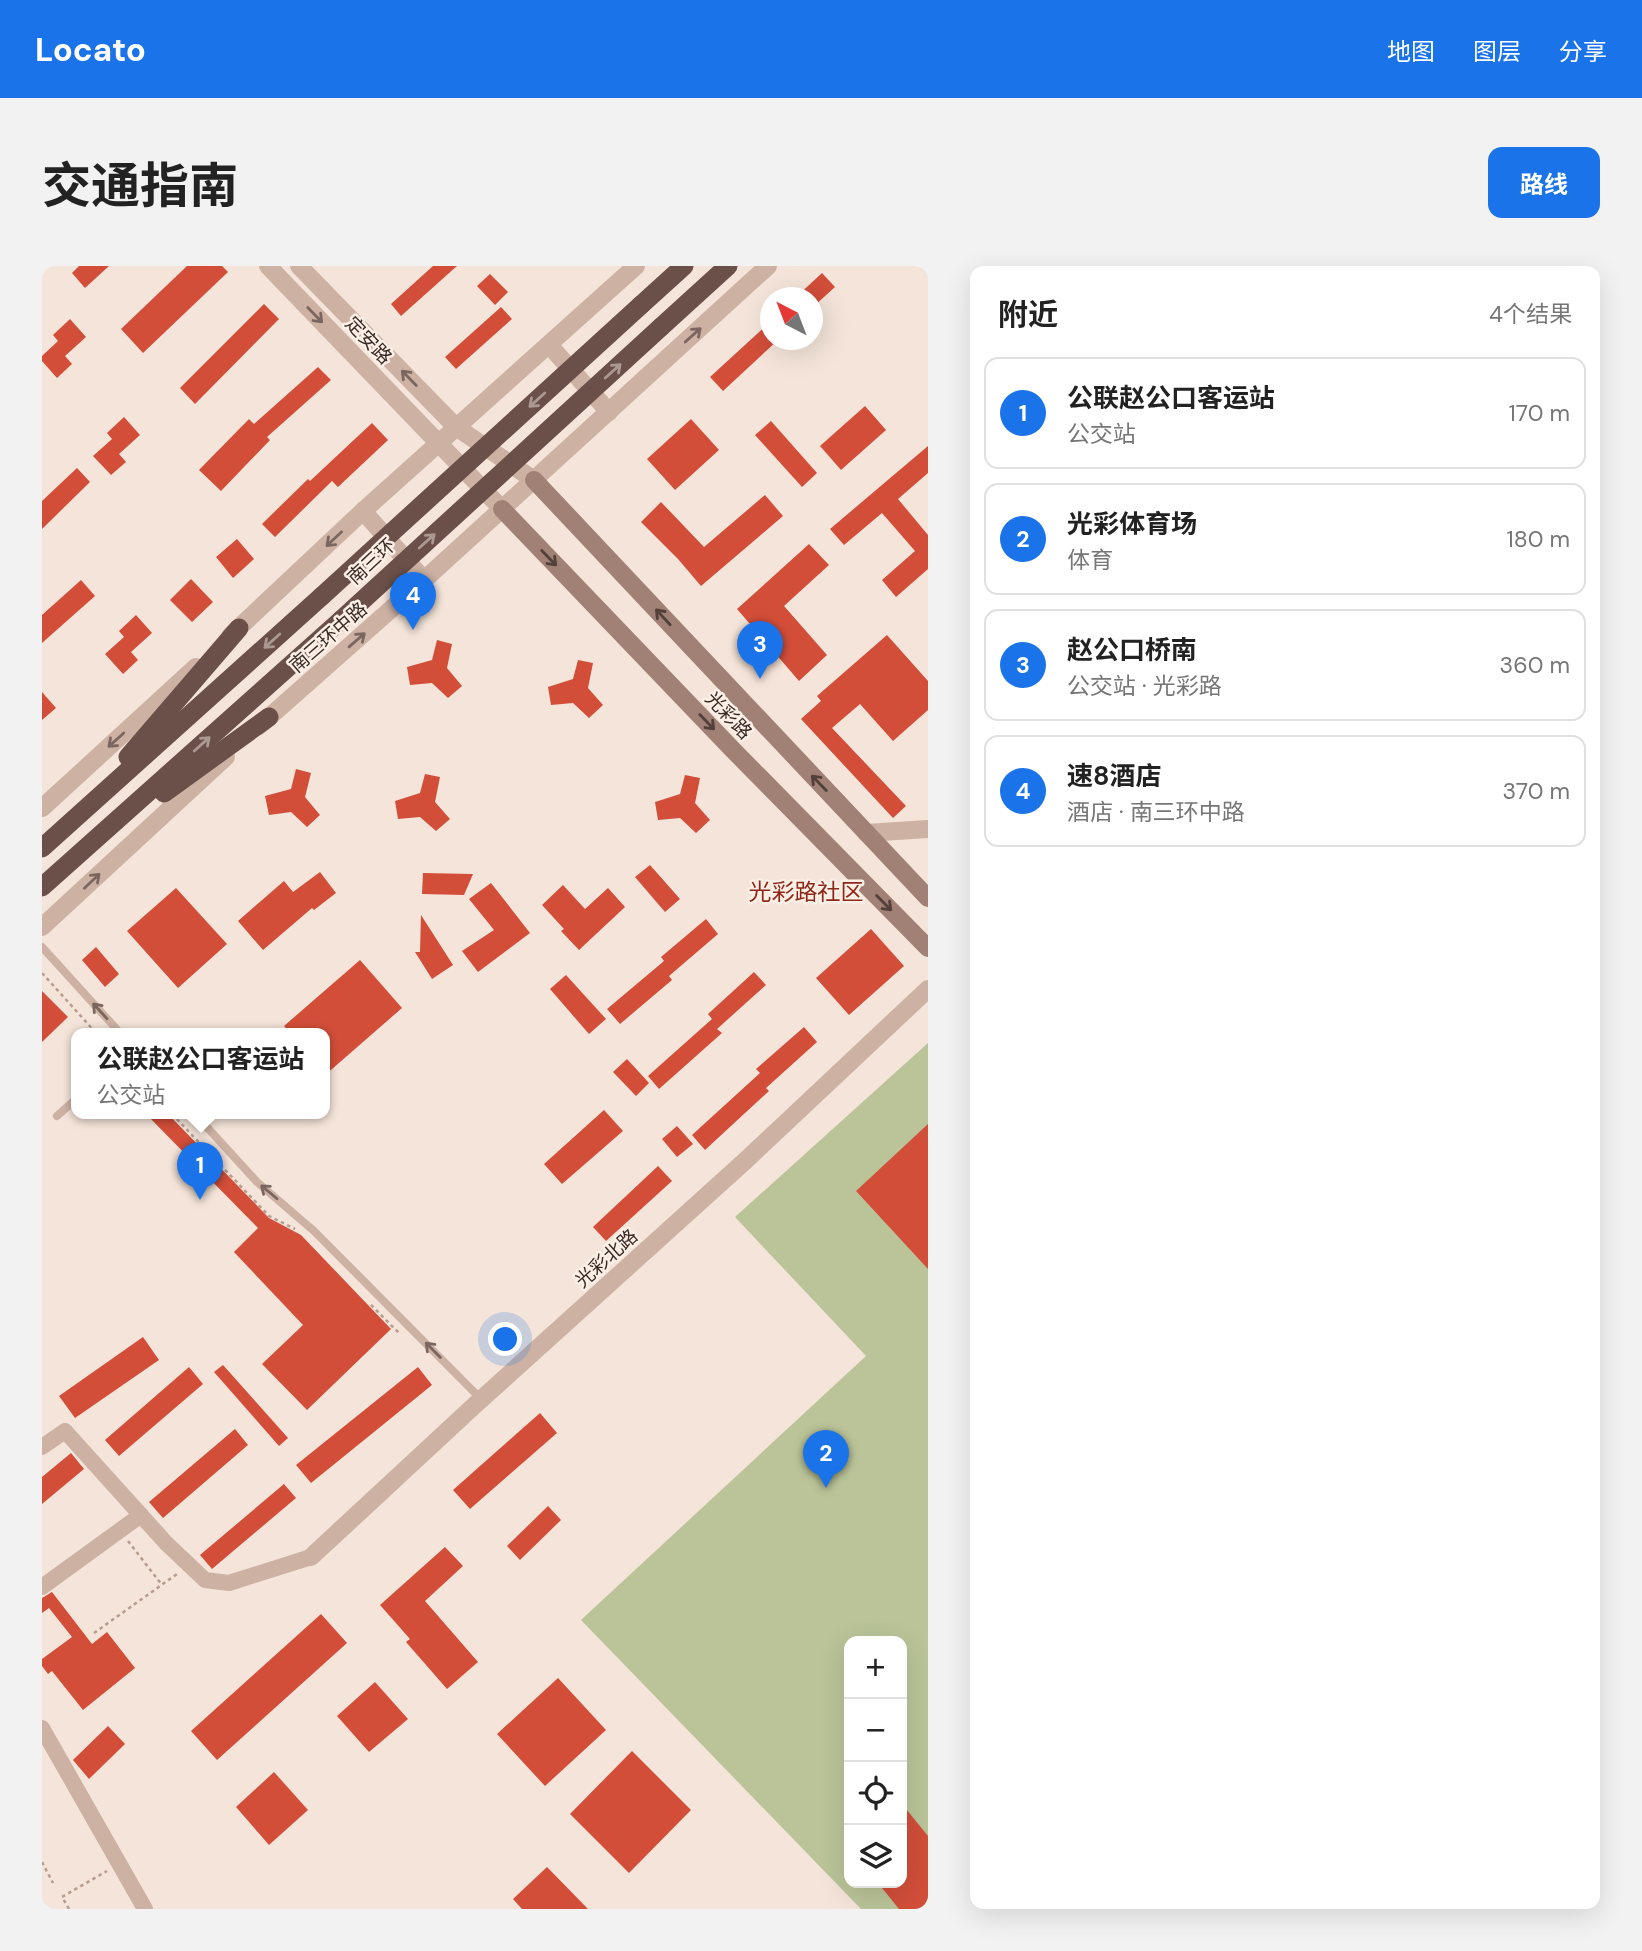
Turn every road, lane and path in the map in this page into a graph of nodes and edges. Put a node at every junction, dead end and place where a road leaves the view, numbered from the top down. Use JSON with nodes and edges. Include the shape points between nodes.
{"nodes":[{"id":1,"x":268,"y":266,"type":"edge"},
{"id":2,"x":299,"y":266,"type":"edge"},
{"id":3,"x":636,"y":266,"type":"edge"},
{"id":4,"x":684,"y":266,"type":"edge"},
{"id":5,"x":728,"y":266,"type":"edge"},
{"id":6,"x":768,"y":266,"type":"edge"},
{"id":7,"x":549,"y":345,"type":"junction"},
{"id":8,"x":609,"y":412,"type":"junction"},
{"id":9,"x":456,"y":427,"type":"junction"},
{"id":10,"x":439,"y":443,"type":"junction"},
{"id":11,"x":534,"y":480,"type":"junction"},
{"id":12,"x":502,"y":509,"type":"junction"},
{"id":13,"x":363,"y":511,"type":"junction"},
{"id":14,"x":425,"y":580,"type":"junction"},
{"id":15,"x":239,"y":628,"type":"junction"},
{"id":16,"x":269,"y":717,"type":"junction"},
{"id":17,"x":42,"y":808,"type":"edge"},
{"id":18,"x":75,"y":818,"type":"junction"},
{"id":19,"x":928,"y":829,"type":"edge"},
{"id":20,"x":866,"y":832,"type":"junction"},
{"id":21,"x":42,"y":848,"type":"edge"},
{"id":22,"x":78,"y":855,"type":"junction"},
{"id":23,"x":42,"y":887,"type":"edge"},
{"id":24,"x":928,"y":898,"type":"edge"},
{"id":25,"x":42,"y":927,"type":"edge"},
{"id":26,"x":42,"y":947,"type":"edge"},
{"id":27,"x":928,"y":948,"type":"edge"},
{"id":28,"x":42,"y":973,"type":"edge"},
{"id":29,"x":928,"y":989,"type":"edge"},
{"id":30,"x":92,"y":1028,"type":"edge"},
{"id":31,"x":116,"y":1028,"type":"edge"},
{"id":32,"x":71,"y":1103,"type":"edge"},
{"id":33,"x":57,"y":1116,"type":"dead end"},
{"id":34,"x":177,"y":1119,"type":"edge"},
{"id":35,"x":200,"y":1119,"type":"edge"},
{"id":36,"x":303,"y":1233,"type":"dead end"},
{"id":37,"x":366,"y":1300,"type":"dead end"},
{"id":38,"x":403,"y":1336,"type":"dead end"},
{"id":39,"x":481,"y":1399,"type":"junction"},
{"id":40,"x":42,"y":1447,"type":"edge"},
{"id":41,"x":141,"y":1515,"type":"junction"},
{"id":42,"x":119,"y":1531,"type":"junction"},
{"id":43,"x":311,"y":1556,"type":"joint"},
{"id":44,"x":189,"y":1565,"type":"junction"},
{"id":45,"x":162,"y":1585,"type":"junction"},
{"id":46,"x":42,"y":1587,"type":"edge"},
{"id":47,"x":94,"y":1633,"type":"dead end"},
{"id":48,"x":42,"y":1728,"type":"edge"},
{"id":49,"x":47,"y":1747,"type":"edge"},
{"id":50,"x":42,"y":1863,"type":"edge"},
{"id":51,"x":119,"y":1864,"type":"junction"},
{"id":52,"x":53,"y":1883,"type":"dead end"},
{"id":53,"x":69,"y":1909,"type":"edge"},
{"id":54,"x":145,"y":1909,"type":"edge"}],
"edges":[{"from":1,"to":10,"type":"street","name":"定安路","one_way":true},
{"from":9,"to":2,"type":"street","name":"定安路","one_way":true},
{"from":3,"to":7,"type":"street"},
{"from":4,"to":18,"type":"highway","name":"南三环","one_way":true,"bridge":true},
{"from":22,"to":5,"type":"highway","name":"南三环","one_way":true,"bridge":true},
{"from":8,"to":6,"type":"street","name":"南三环中路","one_way":true},
{"from":7,"to":8,"type":"street"},
{"from":7,"to":9,"type":"street"},
{"from":8,"to":11,"type":"street","name":"南三环中路"},
{"from":9,"to":10,"type":"street"},
{"from":9,"to":11,"type":"street","name":"定安路"},
{"from":10,"to":12,"type":"street","name":"定安路"},
{"from":10,"to":13,"type":"street"},
{"from":11,"to":12,"type":"street","name":"南三环中路"},
{"from":20,"to":11,"type":"main road","name":"光彩路","one_way":true},
{"from":12,"to":14,"type":"street","name":"南三环中路"},
{"from":12,"to":27,"type":"main road","name":"光彩路","one_way":true},
{"from":13,"to":14,"type":"street"},
{"from":13,"to":15,"type":"street","one_way":true},
{"from":16,"to":14,"type":"street","name":"南三环中路","one_way":true},
{"from":15,"to":17,"type":"street","one_way":true},
{"from":15,"to":18,"type":"highway"},
{"from":16,"to":22,"type":"highway"},
{"from":25,"to":16,"type":"street","name":"南三环中路","one_way":true},
{"from":18,"to":21,"type":"highway","name":"南三环"},
{"from":19,"to":20,"type":"street"},
{"from":20,"to":24,"type":"main road","name":"光彩路"},
{"from":22,"to":23,"type":"highway","name":"南三环"},
{"from":31,"to":26,"type":"lane","one_way":true},
{"from":28,"to":30,"type":"path"},
{"from":29,"to":39,"type":"street","name":"光彩北路"},
{"from":32,"to":33,"type":"lane"},
{"from":34,"to":36,"type":"path","via":[[269,1216]]},
{"from":39,"to":35,"type":"lane","one_way":true,"via":[[314,1231],[257,1182]]},
{"from":37,"to":38,"type":"path"},
{"from":39,"to":43,"type":"street","name":"光彩北路"},
{"from":40,"to":41,"type":"street","via":[[65,1431]]},
{"from":41,"to":42,"type":"street"},
{"from":41,"to":44,"type":"street"},
{"from":42,"to":45,"type":"path"},
{"from":42,"to":46,"type":"street"},
{"from":43,"to":44,"type":"street","via":[[229,1583],[205,1580]]},
{"from":44,"to":45,"type":"path"},
{"from":45,"to":47,"type":"path"},
{"from":48,"to":49,"type":"street"},
{"from":49,"to":51,"type":"street"},
{"from":50,"to":52,"type":"path"},
{"from":51,"to":53,"type":"path","via":[[62,1896]]},
{"from":51,"to":54,"type":"street"}]}
